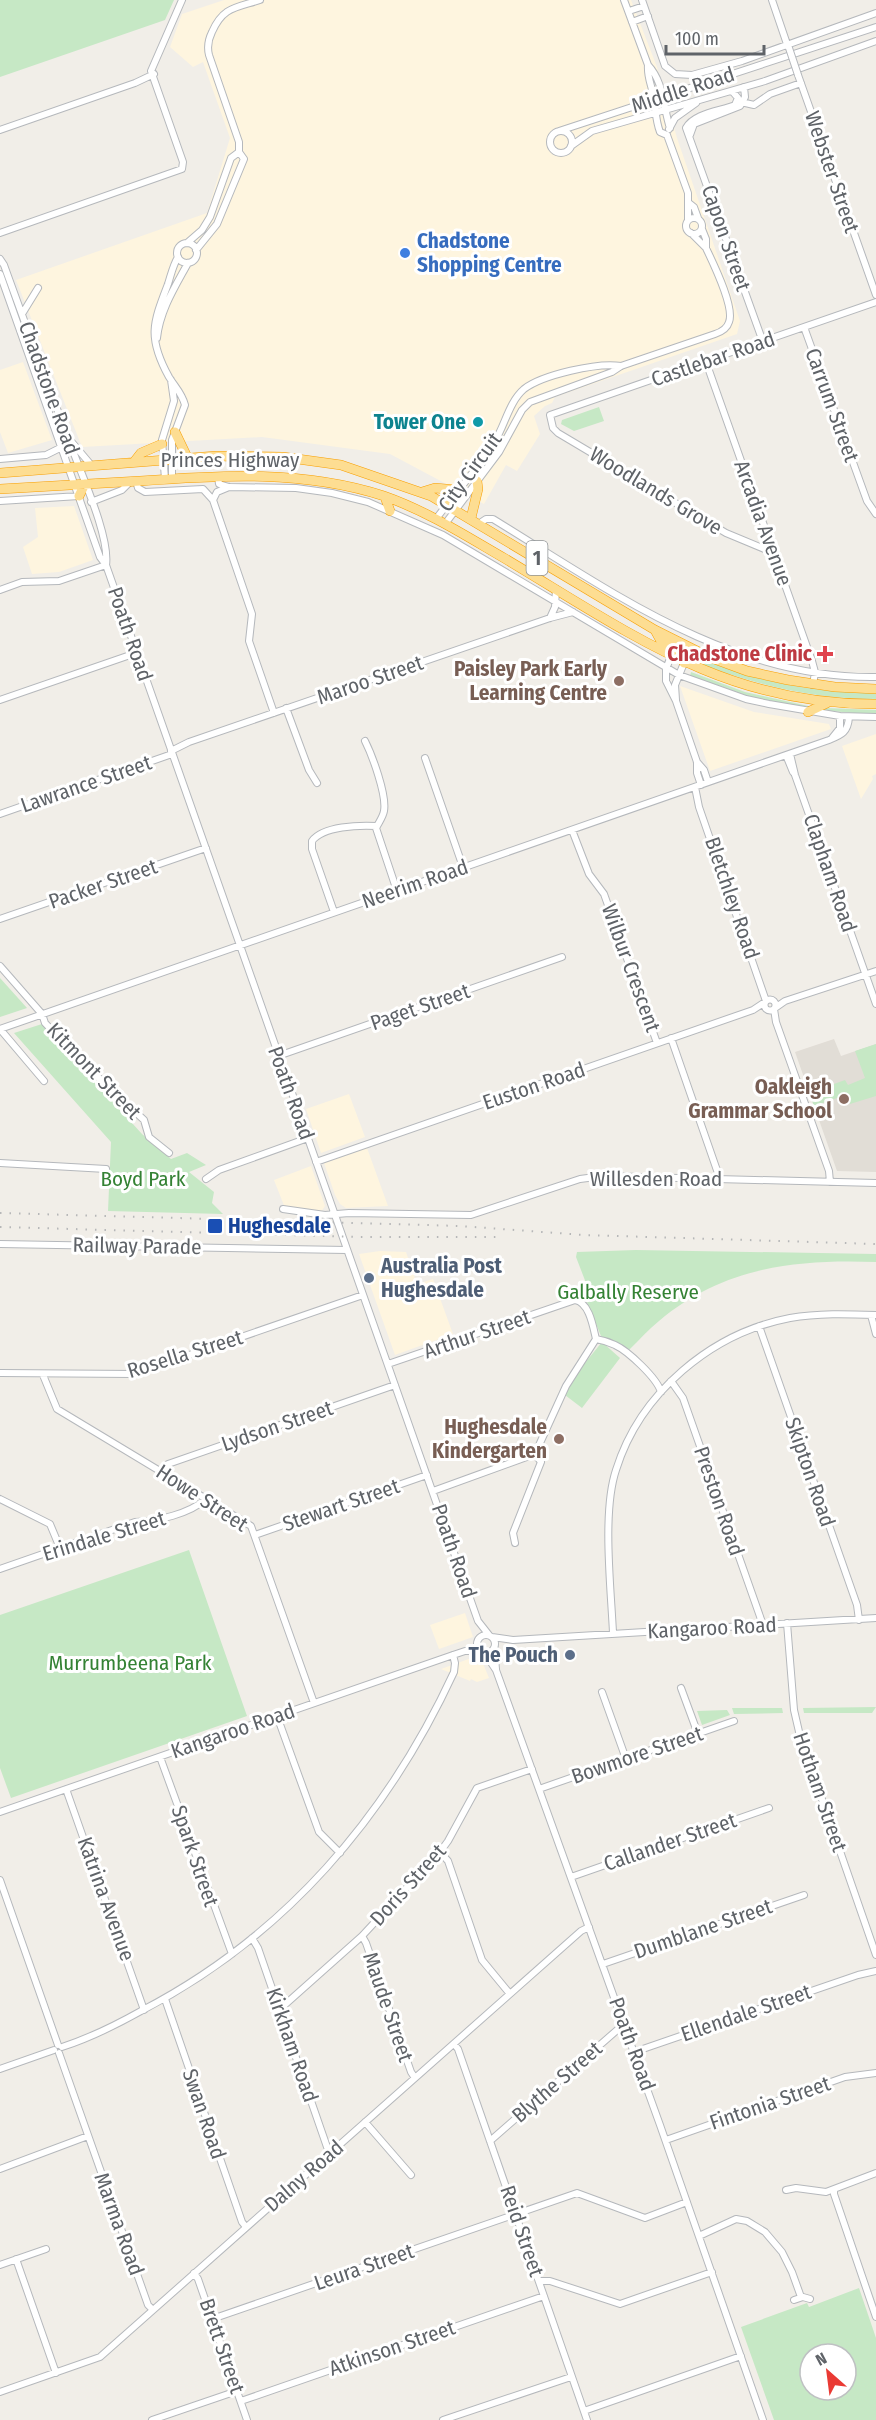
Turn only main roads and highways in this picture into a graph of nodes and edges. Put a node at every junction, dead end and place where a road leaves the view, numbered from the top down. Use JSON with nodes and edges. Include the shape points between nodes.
{"nodes":[{"id":1,"x":175,"y":432,"type":"road end"},
{"id":2,"x":162,"y":444,"type":"road end"},
{"id":3,"x":187,"y":458,"type":"junction"},
{"id":4,"x":134,"y":462,"type":"junction"},
{"id":5,"x":0,"y":473,"type":"edge"},
{"id":6,"x":477,"y":481,"type":"road end"},
{"id":7,"x":85,"y":484,"type":"junction"},
{"id":8,"x":0,"y":489,"type":"edge"},
{"id":9,"x":457,"y":490,"type":"road end"},
{"id":10,"x":422,"y":492,"type":"junction"},
{"id":11,"x":79,"y":496,"type":"road end"},
{"id":12,"x":385,"y":497,"type":"junction"},
{"id":13,"x":390,"y":511,"type":"road end"},
{"id":14,"x":471,"y":518,"type":"junction"},
{"id":15,"x":655,"y":630,"type":"junction"},
{"id":16,"x":684,"y":663,"type":"junction"},
{"id":17,"x":876,"y":689,"type":"edge"},
{"id":18,"x":829,"y":702,"type":"junction"},
{"id":19,"x":876,"y":704,"type":"edge"},
{"id":20,"x":808,"y":712,"type":"road end"}],
"edges":[{"from":1,"to":3,"type":"highway"},
{"from":2,"to":4,"type":"highway","via":[[141,453]]},
{"from":3,"to":4,"type":"highway","name":"Princes Highway","number":"1"},
{"from":3,"to":10,"type":"highway","name":"Princes Highway","number":"1","via":[[252,456],[318,461]]},
{"from":4,"to":5,"type":"highway","name":"Princes Highway","number":"1"},
{"from":6,"to":14,"type":"highway"},
{"from":7,"to":8,"type":"highway","number":"1"},
{"from":7,"to":11,"type":"highway"},
{"from":7,"to":12,"type":"highway","name":"Princes Highway","number":"1","via":[[262,475],[315,479]]},
{"from":9,"to":10,"type":"highway","via":[[435,488]]},
{"from":10,"to":14,"type":"highway","name":"Princes Highway","number":"1"},
{"from":12,"to":13,"type":"highway"},
{"from":12,"to":16,"type":"highway","name":"Princes Highway","number":"1","via":[[436,519]]},
{"from":14,"to":15,"type":"highway","name":"Princes Highway","number":"1"},
{"from":15,"to":16,"type":"highway","via":[[661,641],[682,654]]},
{"from":15,"to":17,"type":"highway","name":"Princes Highway","number":"1","via":[[747,671],[813,685]]},
{"from":16,"to":18,"type":"highway","name":"Princes Highway","number":"1","via":[[753,688]]},
{"from":18,"to":19,"type":"highway","name":"Princes Highway","number":"1"},
{"from":18,"to":20,"type":"highway"}]}
